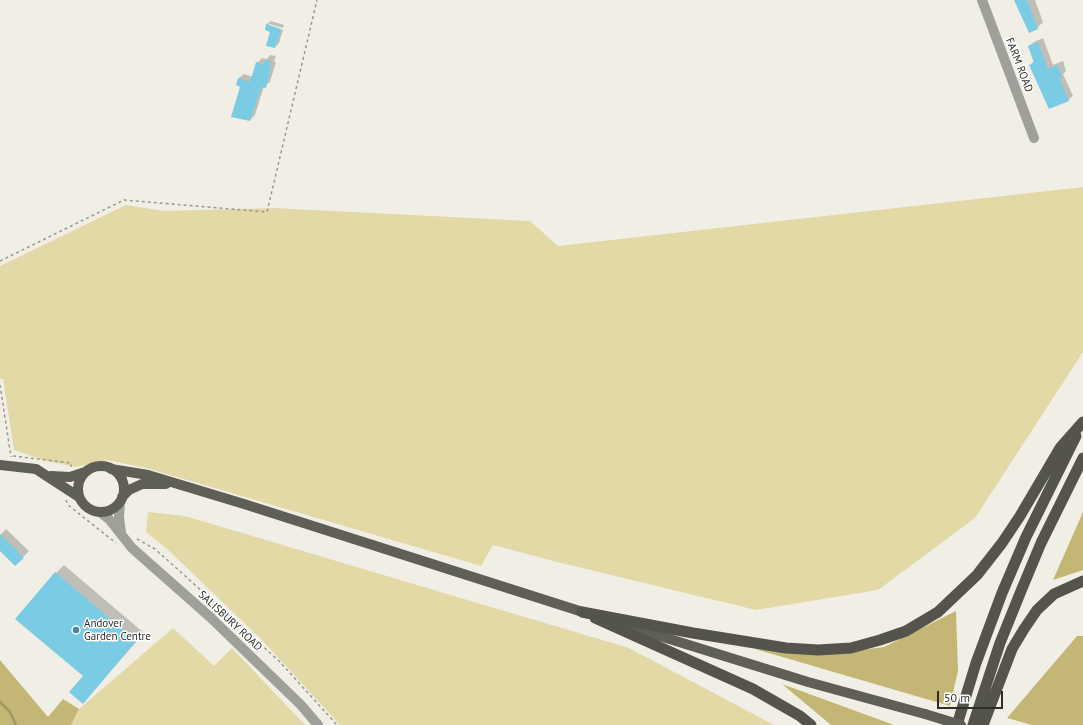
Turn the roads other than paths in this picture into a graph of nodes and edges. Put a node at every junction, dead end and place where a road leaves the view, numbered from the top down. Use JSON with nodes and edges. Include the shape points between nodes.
{"nodes":[{"id":1,"x":982,"y":0,"type":"edge"},
{"id":2,"x":1034,"y":138,"type":"dead end"},
{"id":3,"x":1083,"y":422,"type":"edge"},
{"id":4,"x":1083,"y":458,"type":"edge"},
{"id":5,"x":0,"y":465,"type":"edge"},
{"id":6,"x":111,"y":469,"type":"junction"},
{"id":7,"x":85,"y":472,"type":"junction"},
{"id":8,"x":49,"y":476,"type":"junction"},
{"id":9,"x":180,"y":485,"type":"junction"},
{"id":10,"x":79,"y":497,"type":"junction"},
{"id":11,"x":121,"y":499,"type":"junction"},
{"id":12,"x":100,"y":512,"type":"junction"},
{"id":13,"x":124,"y":539,"type":"junction"},
{"id":14,"x":1083,"y":581,"type":"edge"},
{"id":15,"x":582,"y":612,"type":"junction"},
{"id":16,"x":318,"y":725,"type":"edge"},
{"id":17,"x":811,"y":725,"type":"edge"},
{"id":18,"x":957,"y":725,"type":"edge"},
{"id":19,"x":961,"y":725,"type":"edge"},
{"id":20,"x":973,"y":725,"type":"edge"},
{"id":21,"x":983,"y":725,"type":"edge"}],
"edges":[{"from":1,"to":2,"type":"street","name":"FARM ROAD"},
{"from":3,"to":15,"type":"highway","via":[[1060,448],[1016,521],[977,575],[938,612],[906,631],[851,648],[818,650],[786,648]]},
{"from":3,"to":18,"type":"highway","via":[[1026,537],[1002,593],[976,663]]},
{"from":4,"to":20,"type":"highway","via":[[1041,543],[1021,591],[1000,642]]},
{"from":5,"to":8,"type":"main road","via":[[36,469]]},
{"from":6,"to":7,"type":"main road","via":[[98,467]]},
{"from":6,"to":9,"type":"main road","via":[[148,475]]},
{"from":6,"to":11,"type":"main road","via":[[123,484]]},
{"from":7,"to":8,"type":"main road","via":[[70,477]]},
{"from":7,"to":10,"type":"main road","via":[[79,484]]},
{"from":8,"to":10,"type":"main road"},
{"from":9,"to":11,"type":"main road","via":[[142,484],[129,490]]},
{"from":9,"to":15,"type":"main road","via":[[321,527]]},
{"from":10,"to":12,"type":"main road","via":[[86,507]]},
{"from":11,"to":12,"type":"main road","via":[[108,511]]},
{"from":11,"to":13,"type":"street","via":[[119,517]]},
{"from":12,"to":13,"type":"street","name":"SALISBURY ROAD","via":[[109,519]]},
{"from":13,"to":16,"type":"street","name":"SALISBURY ROAD","via":[[210,617],[301,705]]},
{"from":14,"to":21,"type":"highway","via":[[1054,594],[1037,610],[1012,649]]},
{"from":15,"to":17,"type":"highway","via":[[753,689]]},
{"from":15,"to":19,"type":"main road","bridge":true,"via":[[808,682]]}]}
